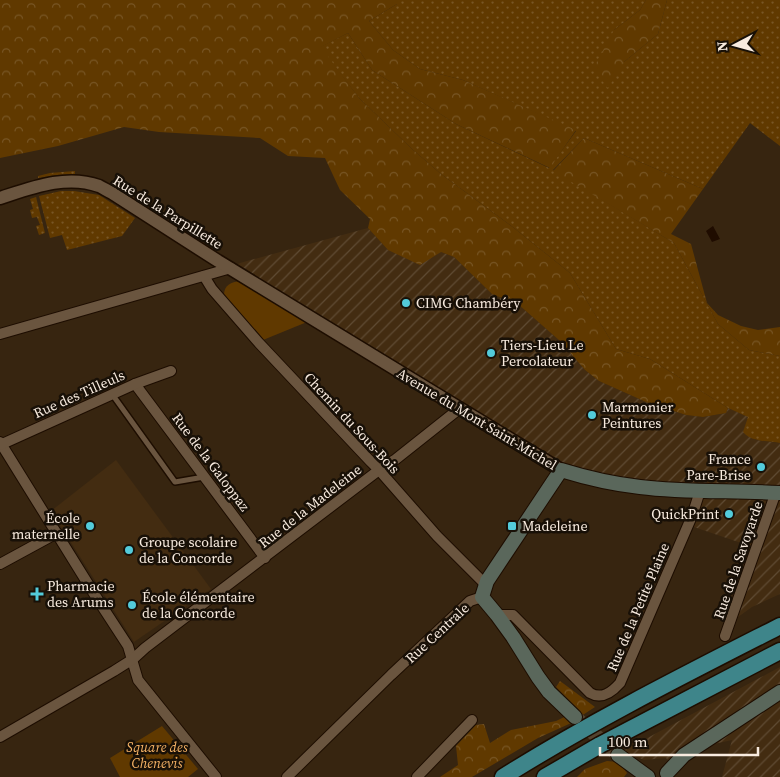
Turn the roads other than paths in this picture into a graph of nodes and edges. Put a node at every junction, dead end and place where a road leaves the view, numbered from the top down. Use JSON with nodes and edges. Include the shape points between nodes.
{"nodes":[{"id":1,"x":0,"y":198,"type":"edge"},
{"id":2,"x":231,"y":268,"type":"junction"},
{"id":3,"x":204,"y":276,"type":"junction"},
{"id":4,"x":0,"y":334,"type":"edge"},
{"id":5,"x":171,"y":372,"type":"dead end"},
{"id":6,"x":135,"y":384,"type":"junction"},
{"id":7,"x":112,"y":394,"type":"junction"},
{"id":8,"x":459,"y":409,"type":"junction"},
{"id":9,"x":1,"y":444,"type":"edge"},
{"id":10,"x":379,"y":470,"type":"junction"},
{"id":11,"x":561,"y":470,"type":"junction"},
{"id":12,"x":205,"y":476,"type":"junction"},
{"id":13,"x":700,"y":491,"type":"junction"},
{"id":14,"x":778,"y":493,"type":"edge"},
{"id":15,"x":57,"y":533,"type":"junction"},
{"id":16,"x":265,"y":558,"type":"junction"},
{"id":17,"x":0,"y":564,"type":"edge"},
{"id":18,"x":483,"y":590,"type":"junction"},
{"id":19,"x":497,"y":614,"type":"junction"},
{"id":20,"x":780,"y":626,"type":"edge"},
{"id":21,"x":725,"y":636,"type":"dead end"},
{"id":22,"x":780,"y":651,"type":"edge"},
{"id":23,"x":133,"y":659,"type":"junction"},
{"id":24,"x":780,"y":692,"type":"edge"},
{"id":25,"x":574,"y":717,"type":"tunnel mouth"},
{"id":26,"x":472,"y":720,"type":"dead end"},
{"id":27,"x":0,"y":736,"type":"edge"},
{"id":28,"x":618,"y":755,"type":"tunnel mouth"},
{"id":29,"x":668,"y":775,"type":"edge"},
{"id":30,"x":216,"y":777,"type":"edge"},
{"id":31,"x":287,"y":777,"type":"edge"},
{"id":32,"x":417,"y":777,"type":"edge"},
{"id":33,"x":503,"y":777,"type":"edge"},
{"id":34,"x":545,"y":777,"type":"edge"},
{"id":35,"x":648,"y":777,"type":"edge"}],
"edges":[{"from":1,"to":2,"type":"street","name":"Rue de la Parpillette","via":[[62,182],[99,186]]},
{"from":2,"to":3,"type":"street"},
{"from":2,"to":8,"type":"street","name":"Avenue du Mont Saint-Michel"},
{"from":3,"to":4,"type":"street"},
{"from":3,"to":10,"type":"street","name":"Chemin du Sous-Bois","via":[[259,343]]},
{"from":5,"to":6,"type":"street","name":"Rue des Tilleuls"},
{"from":6,"to":7,"type":"street","name":"Rue des Tilleuls"},
{"from":6,"to":12,"type":"street","name":"Rue de la Galoppaz"},
{"from":7,"to":9,"type":"street","name":"Rue des Tilleuls"},
{"from":7,"to":12,"type":"lane","via":[[175,482]]},
{"from":8,"to":10,"type":"street","name":"Rue de la Madeleine"},
{"from":8,"to":11,"type":"street","name":"Avenue du Mont Saint-Michel"},
{"from":9,"to":15,"type":"street"},
{"from":10,"to":16,"type":"street","name":"Rue de la Madeleine"},
{"from":10,"to":18,"type":"street","name":"Chemin du Sous-Bois"},
{"from":11,"to":13,"type":"main road","name":"Avenue du Mont Saint-Michel","via":[[641,488]]},
{"from":11,"to":18,"type":"main road","name":"Rue Centrale"},
{"from":12,"to":16,"type":"street","name":"Rue de la Galoppaz"},
{"from":13,"to":14,"type":"main road","name":"Avenue du Mont Saint-Michel"},
{"from":13,"to":19,"type":"street","name":"Rue de la Petite Plaine","via":[[620,683],[609,693],[595,696],[512,615]]},
{"from":14,"to":21,"type":"street","name":"Rue de la Savoyarde"},
{"from":15,"to":17,"type":"street"},
{"from":15,"to":23,"type":"street"},
{"from":16,"to":23,"type":"street","name":"Rue de la Madeleine"},
{"from":18,"to":19,"type":"main road"},
{"from":18,"to":31,"type":"street","name":"Rue Centrale"},
{"from":19,"to":25,"type":"main road","via":[[549,692]]},
{"from":20,"to":33,"type":"highway","via":[[581,730]]},
{"from":22,"to":34,"type":"highway"},
{"from":23,"to":27,"type":"street","name":"Rue de la Madeleine"},
{"from":23,"to":30,"type":"street","via":[[138,680]]},
{"from":24,"to":29,"type":"main road","via":[[684,755]]},
{"from":26,"to":32,"type":"street"},
{"from":28,"to":35,"type":"main road"},
{"from":29,"to":35,"type":"main road","via":[[661,770]]}]}
